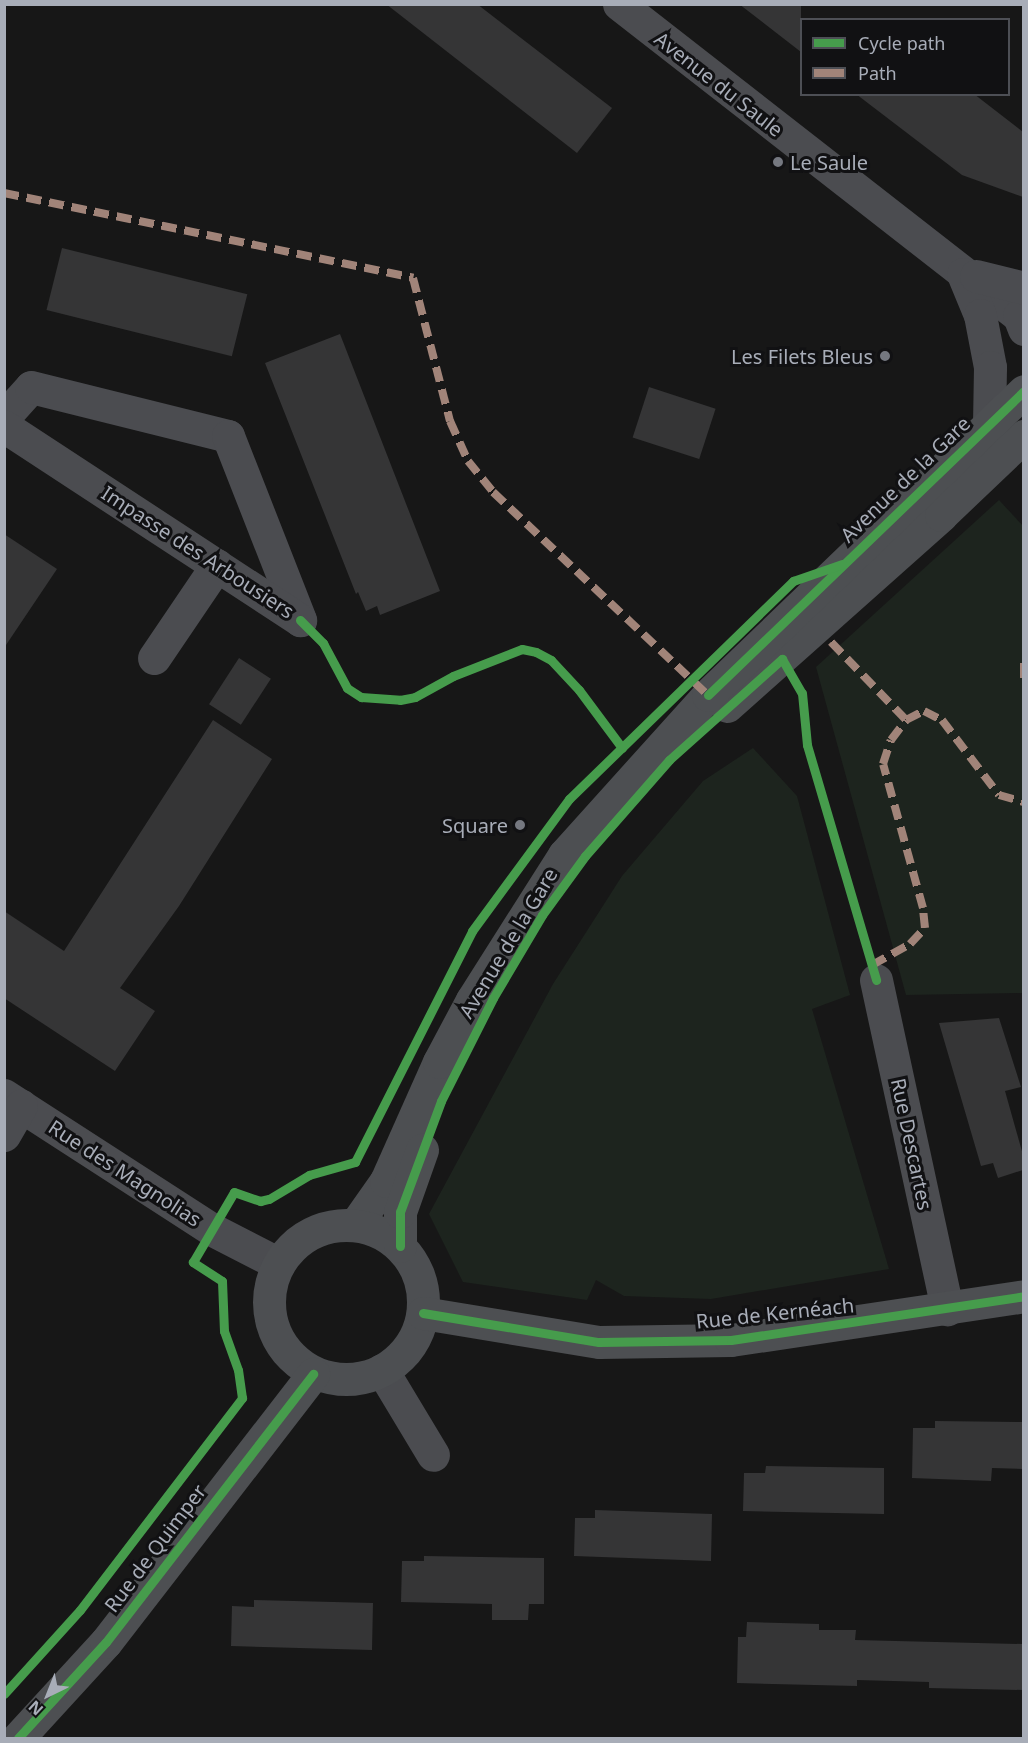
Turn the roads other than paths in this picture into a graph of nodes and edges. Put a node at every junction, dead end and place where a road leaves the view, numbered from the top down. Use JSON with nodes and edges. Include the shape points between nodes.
{"nodes":[{"id":1,"x":619,"y":4,"type":"edge"},
{"id":2,"x":962,"y":272,"type":"junction"},
{"id":3,"x":1023,"y":288,"type":"edge"},
{"id":4,"x":1023,"y":329,"type":"edge"},
{"id":5,"x":1023,"y":390,"type":"edge"},
{"id":6,"x":4,"y":417,"type":"edge"},
{"id":7,"x":989,"y":423,"type":"junction"},
{"id":8,"x":4,"y":426,"type":"edge"},
{"id":9,"x":1023,"y":436,"type":"edge"},
{"id":10,"x":217,"y":565,"type":"junction"},
{"id":11,"x":154,"y":658,"type":"dead end"},
{"id":12,"x":876,"y":980,"type":"dead end"},
{"id":13,"x":13,"y":1100,"type":"edge"},
{"id":14,"x":4,"y":1135,"type":"edge"},
{"id":15,"x":355,"y":1225,"type":"junction"},
{"id":16,"x":400,"y":1246,"type":"junction"},
{"id":17,"x":279,"y":1264,"type":"junction"},
{"id":18,"x":1023,"y":1296,"type":"edge"},
{"id":19,"x":947,"y":1309,"type":"junction"},
{"id":20,"x":423,"y":1313,"type":"junction"},
{"id":21,"x":382,"y":1370,"type":"junction"},
{"id":22,"x":312,"y":1374,"type":"junction"},
{"id":23,"x":433,"y":1455,"type":"dead end"},
{"id":24,"x":18,"y":1738,"type":"edge"}],
"edges":[{"from":1,"to":2,"type":"street","name":"Avenue du Saule"},
{"from":2,"to":3,"type":"street"},
{"from":2,"to":4,"type":"street","name":"Avenue du Saule","via":[[1018,316]]},
{"from":2,"to":7,"type":"street","via":[[980,315],[990,367]]},
{"from":5,"to":7,"type":"main road","name":"Avenue de la Gare"},
{"from":6,"to":10,"type":"street","name":"Impasse des Arbousiers","via":[[31,387],[228,436],[300,620]]},
{"from":7,"to":15,"type":"main road","name":"Avenue de la Gare","via":[[708,694],[564,855],[483,980],[439,1062],[386,1181]]},
{"from":8,"to":10,"type":"street","name":"Impasse des Arbousiers"},
{"from":9,"to":16,"type":"main road","name":"Avenue de la Gare","via":[[669,760],[579,863],[542,915],[493,998],[441,1101],[400,1212]]},
{"from":10,"to":11,"type":"street"},
{"from":12,"to":19,"type":"street","name":"Rue Descartes"},
{"from":13,"to":14,"type":"street"},
{"from":13,"to":17,"type":"street","name":"Rue des Magnolias","via":[[211,1229]]},
{"from":15,"to":16,"type":"main road","via":[[380,1232]]},
{"from":15,"to":17,"type":"main road","via":[[328,1227],[304,1237]]},
{"from":16,"to":20,"type":"main road","via":[[414,1266],[422,1289]]},
{"from":17,"to":22,"type":"main road","via":[[269,1302],[274,1327],[285,1349]]},
{"from":18,"to":19,"type":"main road","name":"Rue de Kernéach"},
{"from":19,"to":20,"type":"main road","name":"Rue de Kernéach","via":[[731,1340],[599,1342]]},
{"from":20,"to":21,"type":"main road","via":[[415,1338],[399,1358]]},
{"from":21,"to":22,"type":"main road","via":[[353,1379]]},
{"from":21,"to":23,"type":"street"},
{"from":22,"to":24,"type":"main road","name":"Rue de Quimper","via":[[106,1642]]}]}
